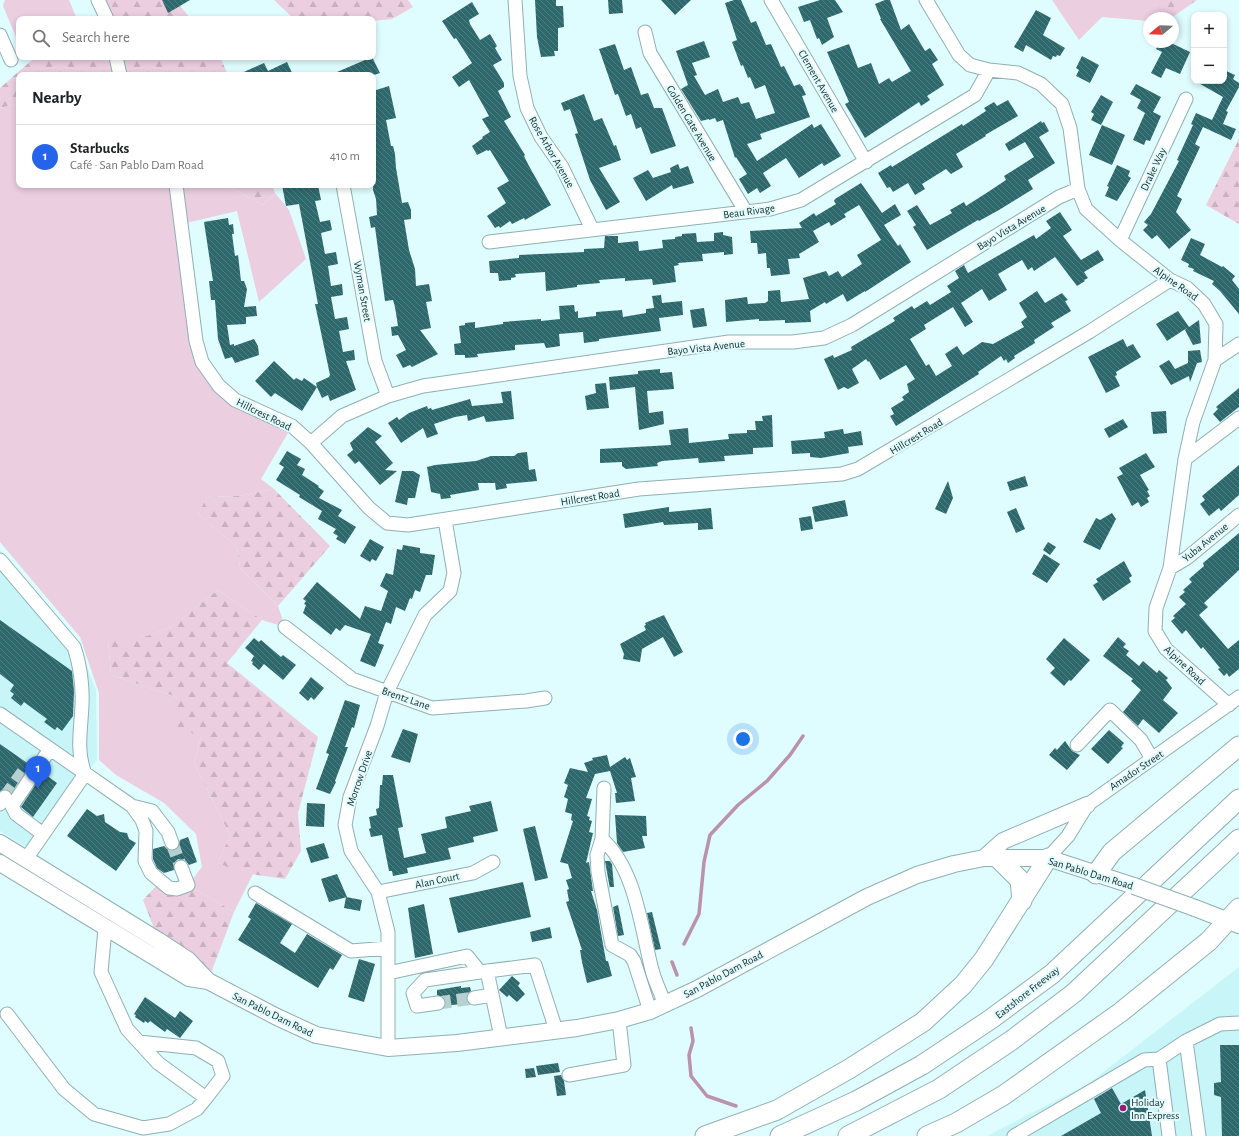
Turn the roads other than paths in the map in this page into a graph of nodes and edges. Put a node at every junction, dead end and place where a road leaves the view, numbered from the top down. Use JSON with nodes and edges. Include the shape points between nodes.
{"nodes":[{"id":1,"x":98,"y":0,"type":"edge"},
{"id":2,"x":515,"y":0,"type":"edge"},
{"id":3,"x":771,"y":0,"type":"edge"},
{"id":4,"x":926,"y":0,"type":"edge"},
{"id":5,"x":106,"y":16,"type":"edge"},
{"id":6,"x":645,"y":32,"type":"dead end"},
{"id":7,"x":0,"y":35,"type":"edge"},
{"id":8,"x":11,"y":60,"type":"dead end"},
{"id":9,"x":117,"y":60,"type":"edge"},
{"id":10,"x":989,"y":70,"type":"junction"},
{"id":11,"x":119,"y":72,"type":"edge"},
{"id":12,"x":1186,"y":99,"type":"dead end"},
{"id":13,"x":866,"y":162,"type":"junction"},
{"id":14,"x":176,"y":188,"type":"edge"},
{"id":15,"x":344,"y":188,"type":"edge"},
{"id":16,"x":1078,"y":189,"type":"junction"},
{"id":17,"x":746,"y":212,"type":"junction"},
{"id":18,"x":592,"y":229,"type":"junction"},
{"id":19,"x":1120,"y":240,"type":"junction"},
{"id":20,"x":489,"y":242,"type":"dead end"},
{"id":21,"x":1170,"y":280,"type":"junction"},
{"id":22,"x":1239,"y":344,"type":"edge"},
{"id":23,"x":1215,"y":360,"type":"junction"},
{"id":24,"x":388,"y":396,"type":"junction"},
{"id":25,"x":1239,"y":418,"type":"edge"},
{"id":26,"x":311,"y":443,"type":"junction"},
{"id":27,"x":1185,"y":459,"type":"junction"},
{"id":28,"x":1239,"y":514,"type":"edge"},
{"id":29,"x":446,"y":520,"type":"junction"},
{"id":30,"x":0,"y":560,"type":"edge"},
{"id":31,"x":1170,"y":568,"type":"junction"},
{"id":32,"x":285,"y":627,"type":"dead end"},
{"id":33,"x":387,"y":692,"type":"junction"},
{"id":34,"x":545,"y":698,"type":"dead end"},
{"id":35,"x":1234,"y":701,"type":"edge"},
{"id":36,"x":0,"y":714,"type":"edge"},
{"id":37,"x":46,"y":746,"type":"junction"},
{"id":38,"x":1077,"y":746,"type":"dead end"},
{"id":39,"x":1239,"y":746,"type":"edge"},
{"id":40,"x":1152,"y":759,"type":"junction"},
{"id":41,"x":23,"y":772,"type":"tunnel mouth"},
{"id":42,"x":85,"y":774,"type":"junction"},
{"id":43,"x":604,"y":788,"type":"dead end"},
{"id":44,"x":1239,"y":799,"type":"edge"},
{"id":45,"x":1087,"y":805,"type":"junction"},
{"id":46,"x":132,"y":806,"type":"junction"},
{"id":47,"x":43,"y":834,"type":"junction"},
{"id":48,"x":602,"y":839,"type":"junction"},
{"id":49,"x":1239,"y":839,"type":"edge"},
{"id":50,"x":0,"y":843,"type":"edge"},
{"id":51,"x":172,"y":843,"type":"tunnel mouth"},
{"id":52,"x":991,"y":858,"type":"junction"},
{"id":53,"x":1048,"y":858,"type":"junction"},
{"id":54,"x":26,"y":859,"type":"junction"},
{"id":55,"x":493,"y":862,"type":"dead end"},
{"id":56,"x":0,"y":864,"type":"edge"},
{"id":57,"x":181,"y":867,"type":"tunnel mouth"},
{"id":58,"x":1096,"y":874,"type":"junction"},
{"id":59,"x":378,"y":892,"type":"junction"},
{"id":60,"x":255,"y":893,"type":"dead end"},
{"id":61,"x":1022,"y":901,"type":"junction"},
{"id":62,"x":1236,"y":918,"type":"edge"},
{"id":63,"x":105,"y":929,"type":"junction"},
{"id":64,"x":388,"y":948,"type":"junction"},
{"id":65,"x":484,"y":971,"type":"junction"},
{"id":66,"x":388,"y":973,"type":"junction"},
{"id":67,"x":208,"y":980,"type":"junction"},
{"id":68,"x":492,"y":995,"type":"junction"},
{"id":69,"x":474,"y":998,"type":"tunnel mouth"},
{"id":70,"x":438,"y":1003,"type":"tunnel mouth"},
{"id":71,"x":665,"y":1005,"type":"junction"},
{"id":72,"x":650,"y":1011,"type":"junction"},
{"id":73,"x":7,"y":1014,"type":"dead end"},
{"id":74,"x":619,"y":1020,"type":"junction"},
{"id":75,"x":1239,"y":1023,"type":"edge"},
{"id":76,"x":556,"y":1030,"type":"junction"},
{"id":77,"x":501,"y":1037,"type":"junction"},
{"id":78,"x":1186,"y":1041,"type":"junction"},
{"id":79,"x":139,"y":1042,"type":"junction"},
{"id":80,"x":388,"y":1048,"type":"junction"},
{"id":81,"x":1159,"y":1059,"type":"junction"},
{"id":82,"x":569,"y":1075,"type":"dead end"},
{"id":83,"x":206,"y":1098,"type":"junction"},
{"id":84,"x":1035,"y":1131,"type":"edge"},
{"id":85,"x":705,"y":1136,"type":"edge"},
{"id":86,"x":780,"y":1136,"type":"edge"},
{"id":87,"x":848,"y":1136,"type":"edge"},
{"id":88,"x":927,"y":1136,"type":"edge"},
{"id":89,"x":1014,"y":1136,"type":"edge"},
{"id":90,"x":1169,"y":1136,"type":"edge"},
{"id":91,"x":1199,"y":1136,"type":"edge"}],
"edges":[{"from":1,"to":5,"type":"street"},
{"from":2,"to":18,"type":"street","name":"Rose Arbor Avenue","via":[[520,76],[527,108],[541,137],[562,167]]},
{"from":3,"to":13,"type":"street","name":"Clement Avenue"},
{"from":4,"to":10,"type":"street","name":"Alpine Road","via":[[959,55],[970,65]]},
{"from":6,"to":17,"type":"street","name":"Golden Gate Avenue","via":[[650,54]]},
{"from":7,"to":8,"type":"street"},
{"from":9,"to":11,"type":"street"},
{"from":10,"to":13,"type":"street","name":"Beau Rivage","via":[[975,95]]},
{"from":10,"to":16,"type":"street","name":"Alpine Road","via":[[1018,73],[1041,84],[1062,104],[1070,128]]},
{"from":12,"to":19,"type":"street","name":"Drake Way"},
{"from":13,"to":17,"type":"street","name":"Beau Rivage","via":[[800,200],[770,209]]},
{"from":14,"to":26,"type":"street","name":"Hillcrest Road","via":[[196,341],[202,362],[219,386],[235,400],[292,426]]},
{"from":15,"to":24,"type":"street","name":"Wyman Street","via":[[375,361]]},
{"from":16,"to":19,"type":"street","name":"Alpine Road","via":[[1086,208]]},
{"from":16,"to":24,"type":"street","name":"Bayo Vista Avenue","via":[[1059,197],[852,324],[824,338],[793,342],[729,342],[457,380]]},
{"from":17,"to":18,"type":"street","name":"Beau Rivage"},
{"from":18,"to":20,"type":"street","name":"Beau Rivage"},
{"from":19,"to":21,"type":"street","name":"Alpine Road"},
{"from":21,"to":23,"type":"street","name":"Alpine Road","via":[[1187,288],[1204,304],[1216,324]]},
{"from":21,"to":29,"type":"street","name":"Hillcrest Road","via":[[1082,336],[858,469],[842,474],[639,489]]},
{"from":22,"to":23,"type":"street"},
{"from":23,"to":27,"type":"street","name":"Alpine Road","via":[[1193,422]]},
{"from":24,"to":26,"type":"street","name":"Bayo Vista Avenue","via":[[342,416]]},
{"from":25,"to":27,"type":"street"},
{"from":26,"to":29,"type":"street","name":"Hillcrest Road","via":[[369,508],[387,522],[408,525]]},
{"from":27,"to":31,"type":"street","name":"Alpine Road"},
{"from":28,"to":31,"type":"street","name":"Yuba Avenue","via":[[1187,558]]},
{"from":29,"to":33,"type":"street","name":"Morrow Drive","via":[[454,573],[450,591],[425,615]]},
{"from":30,"to":42,"type":"street","via":[[74,647],[83,702],[80,760]]},
{"from":31,"to":35,"type":"street","name":"Alpine Road","via":[[1156,608],[1155,630],[1166,649]]},
{"from":32,"to":33,"type":"street","name":"Brentz Lane","via":[[352,679]]},
{"from":33,"to":34,"type":"street","name":"Brentz Lane","via":[[432,708]]},
{"from":33,"to":59,"type":"street","name":"Morrow Drive","via":[[350,797],[345,825],[351,851]]},
{"from":35,"to":40,"type":"street","name":"Amador Street"},
{"from":36,"to":37,"type":"street"},
{"from":37,"to":41,"type":"street"},
{"from":37,"to":42,"type":"street"},
{"from":37,"to":47,"type":"street","via":[[12,806],[16,814]]},
{"from":38,"to":40,"type":"street","via":[[1110,710],[1141,740]]},
{"from":39,"to":58,"type":"highway","via":[[1112,852]]},
{"from":40,"to":45,"type":"street","name":"Amador Street"},
{"from":42,"to":46,"type":"street"},
{"from":42,"to":47,"type":"street"},
{"from":43,"to":48,"type":"street"},
{"from":44,"to":86,"type":"highway","name":"Eastshore Freeway","via":[[1052,974],[991,1019],[922,1065],[856,1101]]},
{"from":45,"to":52,"type":"main road","via":[[1003,840]]},
{"from":45,"to":53,"type":"street","name":"Amador Street","via":[[1068,836]]},
{"from":46,"to":51,"type":"street","via":[[152,812],[168,832]]},
{"from":46,"to":57,"type":"street","via":[[146,831],[145,861],[150,873],[169,888],[177,889],[188,885]]},
{"from":47,"to":54,"type":"street"},
{"from":48,"to":71,"type":"street","via":[[609,846],[627,878],[639,911],[652,970]]},
{"from":48,"to":72,"type":"street","via":[[597,855],[598,872],[612,945],[630,955],[634,961]]},
{"from":49,"to":87,"type":"highway","via":[[1074,993],[939,1089]]},
{"from":50,"to":54,"type":"main road","name":"San Pablo Dam Road"},
{"from":52,"to":53,"type":"main road","name":"San Pablo Dam Road"},
{"from":52,"to":61,"type":"highway","via":[[1020,880]]},
{"from":52,"to":71,"type":"main road","name":"San Pablo Dam Road","via":[[954,864],[917,875],[867,896]]},
{"from":53,"to":58,"type":"main road","name":"San Pablo Dam Road"},
{"from":53,"to":61,"type":"highway"},
{"from":54,"to":67,"type":"main road","name":"San Pablo Dam Road","via":[[188,960]]},
{"from":55,"to":59,"type":"street","name":"Alan Court","via":[[473,873]]},
{"from":56,"to":63,"type":"main road","name":"San Pablo Dam Road"},
{"from":58,"to":62,"type":"main road","name":"San Pablo Dam Road","bridge":true,"via":[[1195,908]]},
{"from":59,"to":64,"type":"street","name":"Morrow Drive","via":[[388,932]]},
{"from":60,"to":64,"type":"street","via":[[351,951]]},
{"from":61,"to":85,"type":"highway","via":[[984,959],[963,985],[923,1022],[849,1069],[777,1110]]},
{"from":62,"to":88,"type":"highway","via":[[1189,959],[1044,1068],[956,1123]]},
{"from":63,"to":67,"type":"main road","name":"San Pablo Dam Road","via":[[189,978]]},
{"from":63,"to":79,"type":"street","via":[[100,972],[127,1029]]},
{"from":64,"to":66,"type":"street","name":"Morrow Drive"},
{"from":65,"to":66,"type":"street","via":[[467,956]]},
{"from":65,"to":68,"type":"street"},
{"from":65,"to":70,"type":"street","via":[[425,980],[414,993],[417,1006]]},
{"from":65,"to":76,"type":"street","via":[[535,965]]},
{"from":66,"to":80,"type":"street","name":"Morrow Drive"},
{"from":67,"to":80,"type":"main road","name":"San Pablo Dam Road","via":[[316,1035]]},
{"from":68,"to":69,"type":"street"},
{"from":68,"to":77,"type":"street"},
{"from":71,"to":72,"type":"main road","name":"San Pablo Dam Road"},
{"from":72,"to":74,"type":"main road","name":"San Pablo Dam Road"},
{"from":73,"to":83,"type":"street","via":[[64,1089],[94,1114],[143,1128],[170,1124],[197,1109]]},
{"from":74,"to":76,"type":"main road","name":"San Pablo Dam Road"},
{"from":74,"to":82,"type":"street","via":[[624,1065]]},
{"from":75,"to":78,"type":"street","via":[[1220,1024]]},
{"from":76,"to":77,"type":"main road","name":"San Pablo Dam Road"},
{"from":77,"to":80,"type":"main road","name":"San Pablo Dam Road"},
{"from":78,"to":81,"type":"street"},
{"from":78,"to":91,"type":"street"},
{"from":79,"to":83,"type":"street","via":[[158,1063]]},
{"from":79,"to":83,"type":"street","via":[[196,1048],[218,1061],[223,1076]]},
{"from":81,"to":84,"type":"street","via":[[1144,1060]]},
{"from":81,"to":90,"type":"street"},
{"from":84,"to":89,"type":"street"}]}
